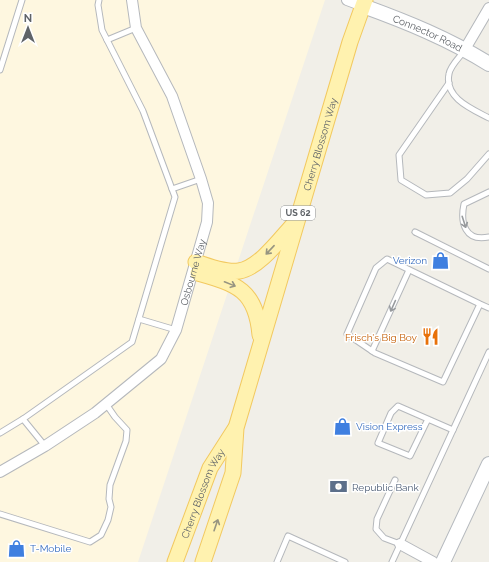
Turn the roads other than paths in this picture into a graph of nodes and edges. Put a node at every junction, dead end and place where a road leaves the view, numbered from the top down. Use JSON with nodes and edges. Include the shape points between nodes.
{"nodes":[{"id":1,"x":22,"y":0,"type":"edge"},
{"id":2,"x":99,"y":0,"type":"edge"},
{"id":3,"x":132,"y":0,"type":"edge"},
{"id":4,"x":347,"y":0,"type":"edge"},
{"id":5,"x":364,"y":3,"type":"edge"},
{"id":6,"x":489,"y":8,"type":"edge"},
{"id":7,"x":136,"y":28,"type":"junction"},
{"id":8,"x":107,"y":40,"type":"junction"},
{"id":9,"x":465,"y":49,"type":"junction"},
{"id":10,"x":489,"y":64,"type":"edge"},
{"id":11,"x":0,"y":70,"type":"edge"},
{"id":12,"x":449,"y":83,"type":"junction"},
{"id":13,"x":489,"y":118,"type":"edge"},
{"id":14,"x":489,"y":154,"type":"edge"},
{"id":15,"x":201,"y":179,"type":"junction"},
{"id":16,"x":172,"y":189,"type":"junction"},
{"id":17,"x":489,"y":192,"type":"edge"},
{"id":18,"x":296,"y":221,"type":"junction"},
{"id":19,"x":415,"y":232,"type":"dead end"},
{"id":20,"x":489,"y":238,"type":"edge"},
{"id":21,"x":194,"y":267,"type":"junction"},
{"id":22,"x":489,"y":269,"type":"edge"},
{"id":23,"x":409,"y":270,"type":"junction"},
{"id":24,"x":480,"y":304,"type":"junction"},
{"id":25,"x":489,"y":308,"type":"edge"},
{"id":26,"x":139,"y":319,"type":"junction"},
{"id":27,"x":176,"y":330,"type":"junction"},
{"id":28,"x":261,"y":342,"type":"junction"},
{"id":29,"x":372,"y":351,"type":"junction"},
{"id":30,"x":489,"y":352,"type":"edge"},
{"id":31,"x":106,"y":404,"type":"junction"},
{"id":32,"x":428,"y":419,"type":"junction"},
{"id":33,"x":23,"y":420,"type":"junction"},
{"id":34,"x":236,"y":428,"type":"junction"},
{"id":35,"x":453,"y":430,"type":"junction"},
{"id":36,"x":0,"y":433,"type":"edge"},
{"id":37,"x":45,"y":446,"type":"junction"},
{"id":38,"x":489,"y":464,"type":"edge"},
{"id":39,"x":0,"y":472,"type":"edge"},
{"id":40,"x":395,"y":480,"type":"dead end"},
{"id":41,"x":0,"y":514,"type":"edge"},
{"id":42,"x":400,"y":544,"type":"junction"},
{"id":43,"x":175,"y":562,"type":"edge"},
{"id":44,"x":203,"y":562,"type":"edge"},
{"id":45,"x":277,"y":562,"type":"edge"},
{"id":46,"x":345,"y":562,"type":"edge"},
{"id":47,"x":392,"y":562,"type":"edge"},
{"id":48,"x":433,"y":562,"type":"edge"},
{"id":49,"x":443,"y":562,"type":"edge"}],
"edges":[{"from":1,"to":11,"type":"lane"},
{"from":2,"to":8,"type":"lane","via":[[102,30]]},
{"from":3,"to":7,"type":"street","name":"Osbourne Way"},
{"from":4,"to":5,"type":"street"},
{"from":5,"to":9,"type":"main road","name":"Connector Road"},
{"from":5,"to":18,"type":"main road","name":"Cherry Blossom Way","number":"US 62"},
{"from":6,"to":9,"type":"street"},
{"from":7,"to":8,"type":"lane"},
{"from":7,"to":15,"type":"street","name":"Osbourne Way","via":[[172,96]]},
{"from":8,"to":16,"type":"lane","via":[[143,111]]},
{"from":9,"to":10,"type":"main road","name":"Connector Road"},
{"from":9,"to":12,"type":"lane","via":[[448,72]]},
{"from":12,"to":13,"type":"lane","via":[[457,99]]},
{"from":12,"to":14,"type":"lane","via":[[399,155],[401,180],[426,195],[450,193],[468,179]]},
{"from":15,"to":16,"type":"lane"},
{"from":15,"to":21,"type":"street","name":"Osbourne Way","via":[[208,203],[207,222]]},
{"from":16,"to":26,"type":"lane","via":[[175,197]]},
{"from":17,"to":20,"type":"lane","one_way":true,"via":[[464,204],[462,215],[463,225],[471,235],[481,239]]},
{"from":18,"to":21,"type":"main road","one_way":true,"via":[[254,264],[238,271]]},
{"from":18,"to":28,"type":"main road","name":"Cherry Blossom Way","number":"US 62"},
{"from":19,"to":22,"type":"lane"},
{"from":21,"to":27,"type":"street","name":"Osbourne Way"},
{"from":21,"to":28,"type":"main road","one_way":true,"via":[[234,285],[246,294],[255,308]]},
{"from":23,"to":24,"type":"lane"},
{"from":23,"to":29,"type":"lane","one_way":true},
{"from":23,"to":29,"type":"lane","via":[[387,259],[376,268],[347,334]]},
{"from":24,"to":25,"type":"lane"},
{"from":24,"to":29,"type":"lane","via":[[442,382]]},
{"from":26,"to":27,"type":"lane"},
{"from":26,"to":33,"type":"lane","via":[[132,342]]},
{"from":27,"to":31,"type":"street","name":"Osbourne Way","via":[[161,359]]},
{"from":28,"to":34,"type":"main road","name":"Cherry Blossom Way","number":"US 62"},
{"from":30,"to":35,"type":"lane"},
{"from":31,"to":37,"type":"street","name":"Osbourne Way"},
{"from":31,"to":41,"type":"lane","via":[[127,430],[126,441],[110,486],[111,508],[101,536],[90,542]]},
{"from":32,"to":32,"type":"lane","via":[[398,406],[391,413],[378,444],[410,456]]},
{"from":32,"to":35,"type":"lane"},
{"from":33,"to":36,"type":"lane"},
{"from":33,"to":37,"type":"lane"},
{"from":34,"to":43,"type":"main road","name":"Cherry Blossom Way","number":"US 62","via":[[210,468]]},
{"from":44,"to":34,"type":"main road","name":"Cherry Blossom Way","number":"US 62","one_way":true,"via":[[233,474]]},
{"from":35,"to":42,"type":"lane"},
{"from":37,"to":39,"type":"street","name":"Osbourne Way"},
{"from":38,"to":49,"type":"main road"},
{"from":40,"to":42,"type":"lane","via":[[377,519],[376,529],[384,538]]},
{"from":42,"to":47,"type":"lane"},
{"from":42,"to":48,"type":"street"},
{"from":45,"to":46,"type":"lane","via":[[288,536]]}]}
